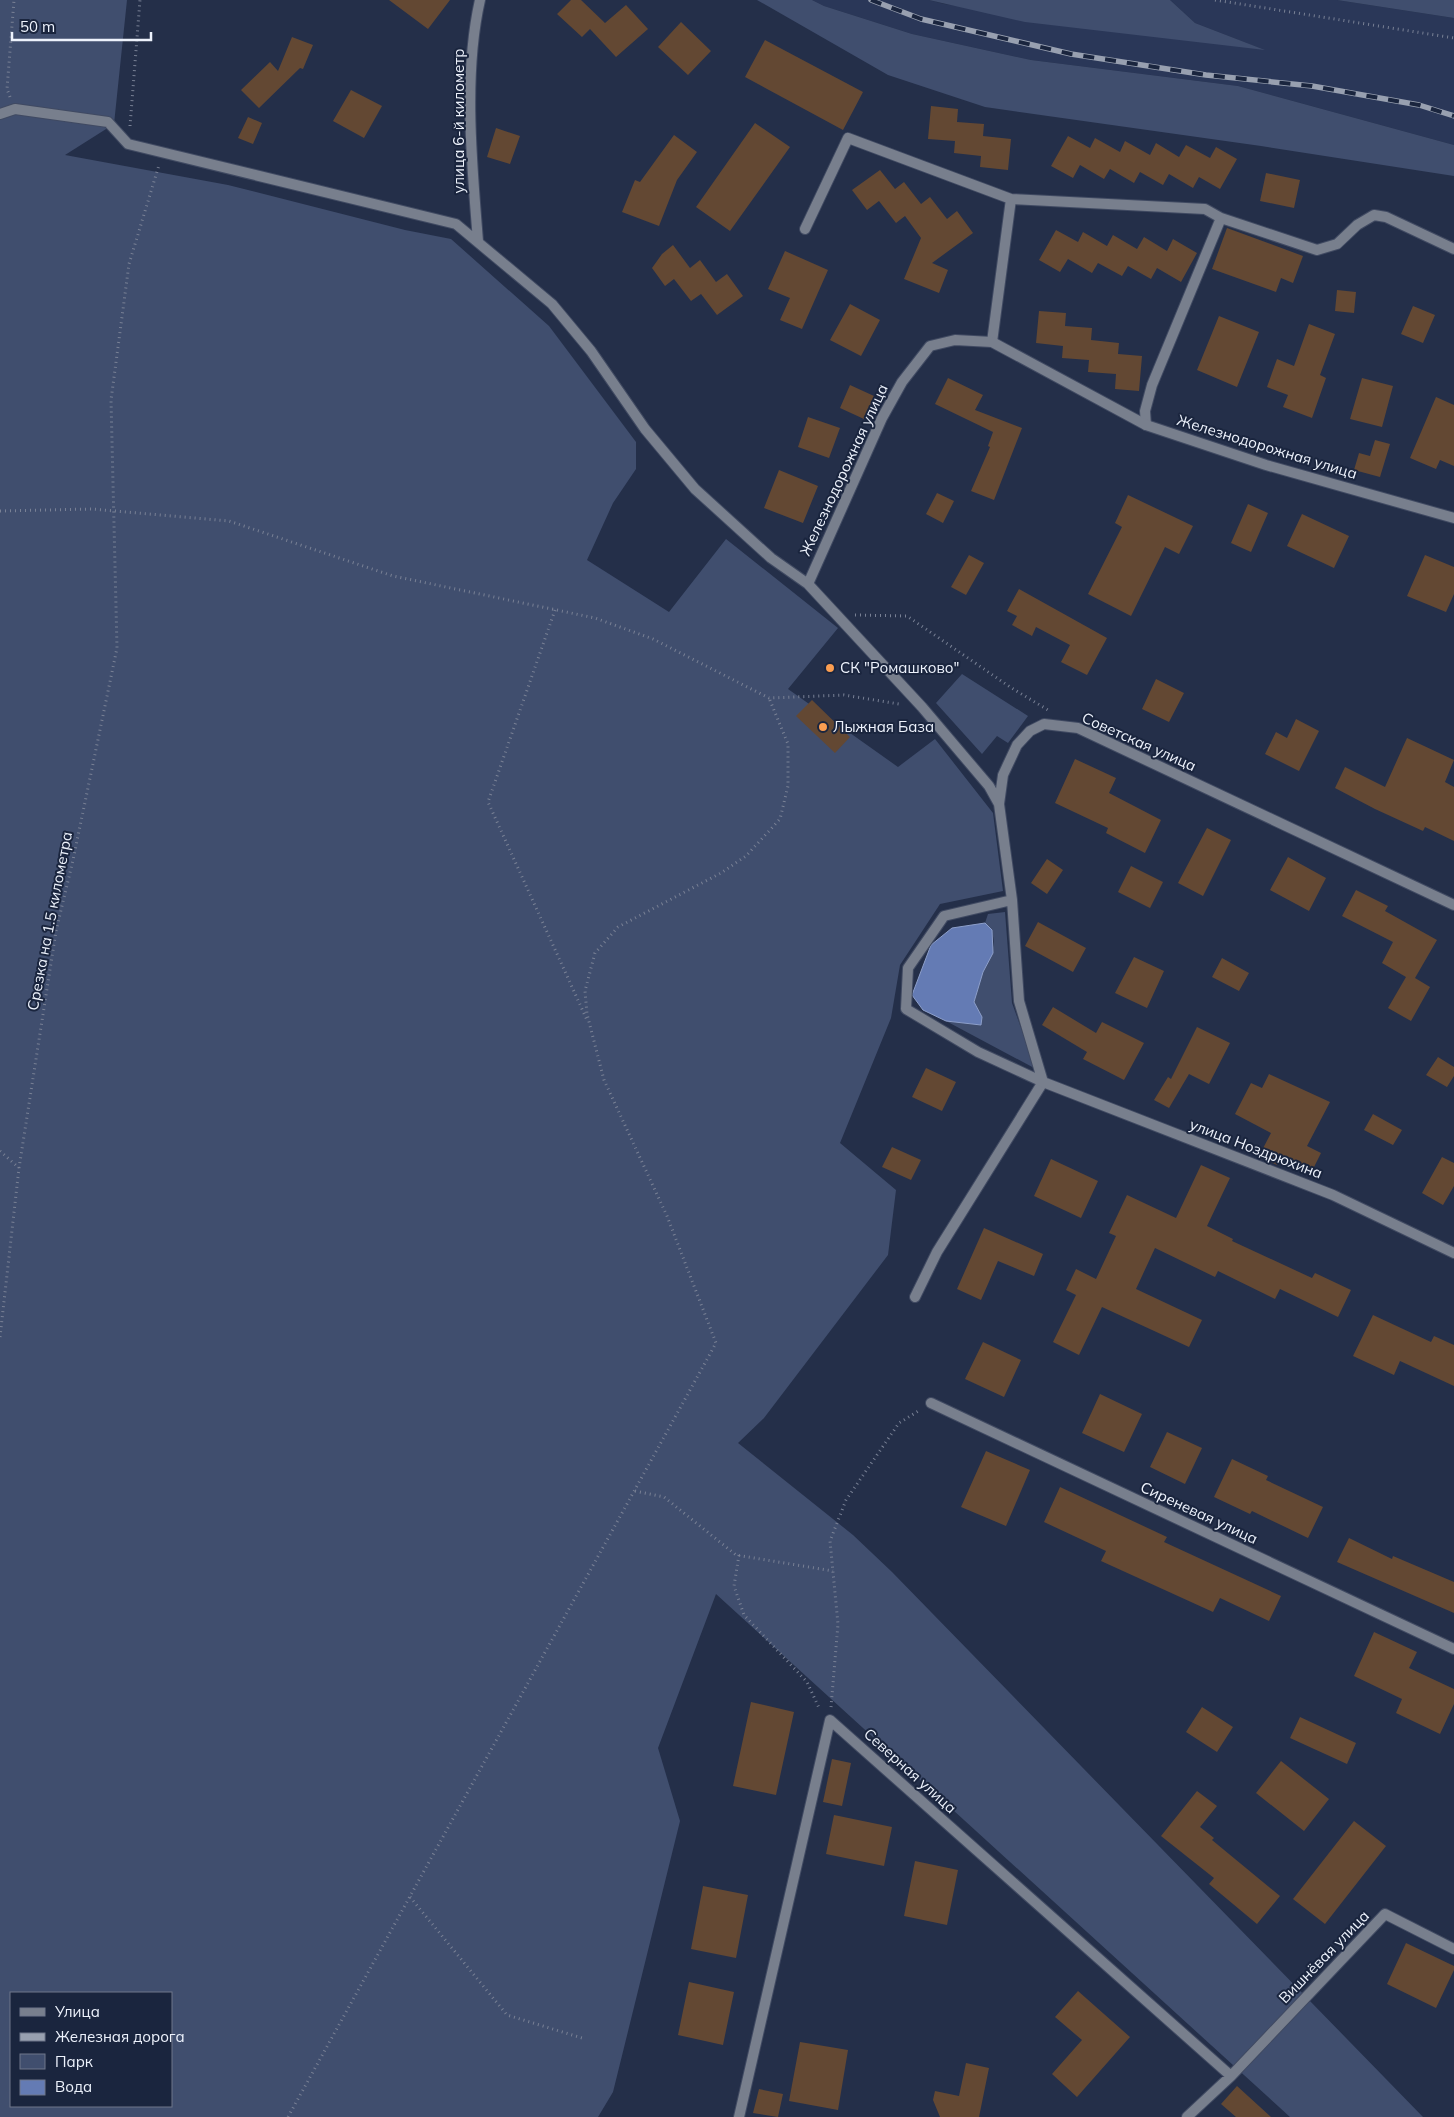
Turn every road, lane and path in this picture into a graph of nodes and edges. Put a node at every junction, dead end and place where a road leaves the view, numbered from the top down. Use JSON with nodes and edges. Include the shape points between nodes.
{"nodes":[{"id":1,"x":14,"y":0,"type":"edge"},
{"id":2,"x":140,"y":0,"type":"edge"},
{"id":3,"x":480,"y":0,"type":"edge"},
{"id":4,"x":1215,"y":0,"type":"edge"},
{"id":5,"x":1454,"y":38,"type":"edge"},
{"id":6,"x":15,"y":109,"type":"junction"},
{"id":7,"x":0,"y":114,"type":"edge"},
{"id":8,"x":128,"y":144,"type":"junction"},
{"id":9,"x":163,"y":153,"type":"junction"},
{"id":10,"x":1011,"y":199,"type":"junction"},
{"id":11,"x":1221,"y":218,"type":"junction"},
{"id":12,"x":805,"y":229,"type":"dead end"},
{"id":13,"x":478,"y":241,"type":"junction"},
{"id":14,"x":1454,"y":249,"type":"edge"},
{"id":15,"x":992,"y":342,"type":"junction"},
{"id":16,"x":1146,"y":425,"type":"junction"},
{"id":17,"x":0,"y":511,"type":"edge"},
{"id":18,"x":113,"y":511,"type":"junction"},
{"id":19,"x":1454,"y":518,"type":"edge"},
{"id":20,"x":808,"y":584,"type":"junction"},
{"id":21,"x":555,"y":610,"type":"junction"},
{"id":22,"x":837,"y":614,"type":"junction"},
{"id":23,"x":769,"y":698,"type":"junction"},
{"id":24,"x":922,"y":707,"type":"junction"},
{"id":25,"x":1053,"y":713,"type":"dead end"},
{"id":26,"x":999,"y":804,"type":"junction"},
{"id":27,"x":1012,"y":900,"type":"junction"},
{"id":28,"x":1454,"y":905,"type":"edge"},
{"id":29,"x":591,"y":1030,"type":"junction"},
{"id":30,"x":1043,"y":1082,"type":"junction"},
{"id":31,"x":0,"y":1151,"type":"edge"},
{"id":32,"x":19,"y":1168,"type":"junction"},
{"id":33,"x":1454,"y":1253,"type":"edge"},
{"id":34,"x":915,"y":1297,"type":"dead end"},
{"id":35,"x":0,"y":1337,"type":"edge"},
{"id":36,"x":931,"y":1403,"type":"joint"},
{"id":37,"x":635,"y":1491,"type":"junction"},
{"id":38,"x":739,"y":1555,"type":"junction"},
{"id":39,"x":833,"y":1571,"type":"junction"},
{"id":40,"x":1454,"y":1649,"type":"edge"},
{"id":41,"x":829,"y":1723,"type":"junction"},
{"id":42,"x":410,"y":1897,"type":"junction"},
{"id":43,"x":1454,"y":1949,"type":"edge"},
{"id":44,"x":582,"y":2038,"type":"dead end"},
{"id":45,"x":1231,"y":2076,"type":"junction"},
{"id":46,"x":288,"y":2117,"type":"edge"},
{"id":47,"x":739,"y":2117,"type":"edge"},
{"id":48,"x":1187,"y":2117,"type":"edge"}],
"edges":[{"from":1,"to":6,"type":"path","via":[[7,89]]},
{"from":2,"to":8,"type":"path"},
{"from":3,"to":13,"type":"street","name":"улица 6-й километр","via":[[472,60],[471,162]]},
{"from":4,"to":5,"type":"path"},
{"from":6,"to":7,"type":"street"},
{"from":6,"to":8,"type":"street","via":[[108,122]]},
{"from":8,"to":9,"type":"street"},
{"from":9,"to":13,"type":"street","via":[[456,224]]},
{"from":9,"to":18,"type":"path","name":"Срезка на 1.5 километра","via":[[129,264],[111,400]]},
{"from":10,"to":11,"type":"street","via":[[1205,210]]},
{"from":10,"to":12,"type":"street","via":[[848,138]]},
{"from":10,"to":15,"type":"street"},
{"from":11,"to":14,"type":"street","via":[[1317,250],[1337,244],[1357,225],[1374,215],[1386,217]]},
{"from":11,"to":16,"type":"street","via":[[1152,385],[1145,411]]},
{"from":13,"to":20,"type":"street","via":[[552,304],[591,351],[644,429],[694,489],[771,558]]},
{"from":15,"to":16,"type":"street","name":"Железнодорожная улица"},
{"from":15,"to":20,"type":"street","name":"Железнодорожная улица","via":[[955,340],[930,346],[902,382],[882,418]]},
{"from":16,"to":19,"type":"street","name":"Железнодорожная улица","via":[[1266,465]]},
{"from":17,"to":18,"type":"path"},
{"from":18,"to":21,"type":"path","via":[[229,521],[393,576]]},
{"from":18,"to":32,"type":"path","name":"Срезка на 1.5 километра","via":[[117,648],[56,931]]},
{"from":20,"to":22,"type":"street"},
{"from":21,"to":23,"type":"path","via":[[595,618],[653,639]]},
{"from":21,"to":29,"type":"path","via":[[488,802]]},
{"from":22,"to":24,"type":"street"},
{"from":22,"to":25,"type":"path","via":[[907,616]]},
{"from":23,"to":24,"type":"path","via":[[844,695]]},
{"from":23,"to":29,"type":"path","via":[[788,744],[788,786],[780,819],[746,856],[721,873],[618,927],[595,952],[585,991]]},
{"from":24,"to":26,"type":"street","via":[[988,786]]},
{"from":26,"to":27,"type":"street","name":"Советская улица"},
{"from":26,"to":28,"type":"street","name":"Советская улица","via":[[1003,775],[1017,745],[1030,731],[1044,724],[1078,728]]},
{"from":27,"to":30,"type":"street","name":"Советская улица","via":[[1019,1001]]},
{"from":27,"to":30,"type":"street","name":"улица Ноздрюхина","via":[[944,916],[908,968],[906,1009],[978,1052]]},
{"from":29,"to":37,"type":"path","via":[[604,1080],[667,1216],[716,1344]]},
{"from":30,"to":33,"type":"street","name":"улица Ноздрюхина","via":[[1333,1195]]},
{"from":30,"to":34,"type":"street","via":[[937,1252]]},
{"from":31,"to":32,"type":"path"},
{"from":32,"to":35,"type":"path","name":"Срезка на 1.5 километра"},
{"from":36,"to":39,"type":"path","via":[[898,1423],[846,1500],[830,1541]]},
{"from":36,"to":40,"type":"street","name":"Сиреневая улица"},
{"from":37,"to":38,"type":"path","via":[[664,1497],[716,1541]]},
{"from":37,"to":42,"type":"path"},
{"from":38,"to":39,"type":"path"},
{"from":38,"to":41,"type":"path","via":[[734,1586],[744,1614],[807,1682]]},
{"from":39,"to":41,"type":"path","via":[[838,1624]]},
{"from":41,"to":45,"type":"street","name":"Северная улица"},
{"from":41,"to":47,"type":"street"},
{"from":42,"to":44,"type":"path","via":[[507,2015]]},
{"from":42,"to":46,"type":"path"},
{"from":43,"to":45,"type":"street","name":"Вишнёвая улица","via":[[1385,1914]]},
{"from":45,"to":48,"type":"street"}]}
